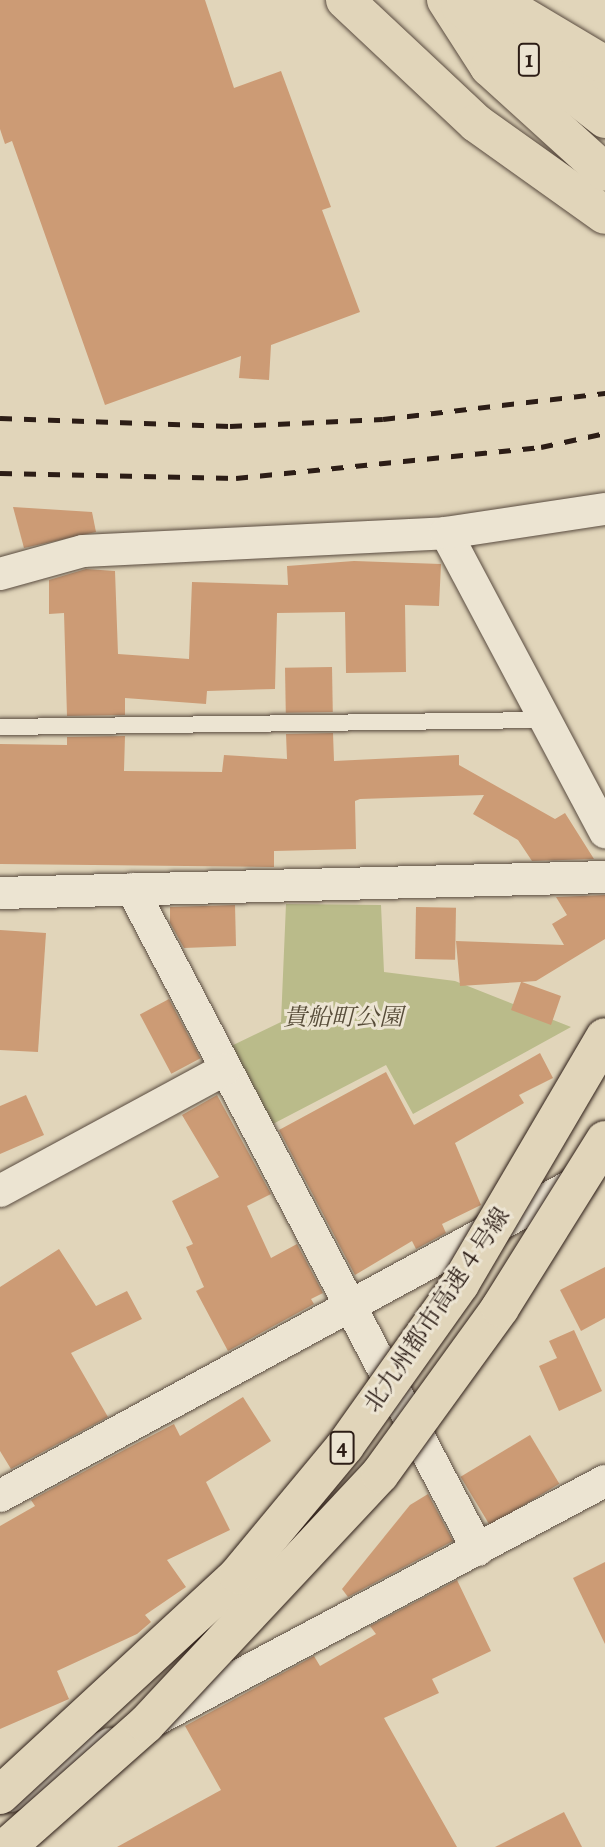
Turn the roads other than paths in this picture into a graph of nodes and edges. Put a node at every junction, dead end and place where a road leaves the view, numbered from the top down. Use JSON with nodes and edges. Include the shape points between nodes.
{"nodes":[{"id":1,"x":345,"y":0,"type":"edge"},
{"id":2,"x":446,"y":0,"type":"edge"},
{"id":3,"x":453,"y":0,"type":"edge"},
{"id":4,"x":490,"y":0,"type":"edge"},
{"id":5,"x":496,"y":0,"type":"edge"},
{"id":6,"x":534,"y":0,"type":"edge"},
{"id":7,"x":605,"y":55,"type":"edge"},
{"id":8,"x":605,"y":65,"type":"edge"},
{"id":9,"x":605,"y":91,"type":"edge"},
{"id":10,"x":605,"y":119,"type":"edge"},
{"id":11,"x":605,"y":172,"type":"edge"},
{"id":12,"x":605,"y":215,"type":"edge"},
{"id":13,"x":605,"y":509,"type":"edge"},
{"id":14,"x":446,"y":533,"type":"junction"},
{"id":15,"x":0,"y":575,"type":"edge"},
{"id":16,"x":542,"y":720,"type":"junction"},
{"id":17,"x":0,"y":727,"type":"edge"},
{"id":18,"x":605,"y":832,"type":"edge"},
{"id":19,"x":605,"y":877,"type":"edge"},
{"id":20,"x":131,"y":889,"type":"junction"},
{"id":21,"x":0,"y":893,"type":"edge"},
{"id":22,"x":605,"y":1037,"type":"edge"},
{"id":23,"x":224,"y":1070,"type":"junction"},
{"id":24,"x":605,"y":1140,"type":"edge"},
{"id":25,"x":605,"y":1168,"type":"edge"},
{"id":26,"x":0,"y":1191,"type":"edge"},
{"id":27,"x":349,"y":1308,"type":"junction"},
{"id":28,"x":605,"y":1481,"type":"edge"},
{"id":29,"x":0,"y":1496,"type":"edge"},
{"id":30,"x":478,"y":1550,"type":"junction"},
{"id":31,"x":0,"y":1796,"type":"edge"},
{"id":32,"x":0,"y":1802,"type":"edge"},
{"id":33,"x":7,"y":1847,"type":"edge"}],
"edges":[{"from":1,"to":12,"type":"main road","via":[[476,123]]},
{"from":2,"to":11,"type":"main road","via":[[489,66]]},
{"from":3,"to":10,"type":"main road","number":"1"},
{"from":4,"to":9,"type":"main road"},
{"from":5,"to":8,"type":"main road"},
{"from":6,"to":7,"type":"main road","number":"1"},
{"from":13,"to":14,"type":"street"},
{"from":14,"to":15,"type":"street","via":[[83,551]]},
{"from":14,"to":16,"type":"street"},
{"from":16,"to":17,"type":"lane"},
{"from":16,"to":18,"type":"street"},
{"from":19,"to":20,"type":"street"},
{"from":20,"to":21,"type":"street"},
{"from":20,"to":23,"type":"street"},
{"from":22,"to":31,"type":"main road","name":"北九州都市高速４号線","number":"4","bridge":true,"via":[[460,1284],[345,1446],[238,1575]]},
{"from":23,"to":26,"type":"street"},
{"from":23,"to":27,"type":"street"},
{"from":24,"to":33,"type":"main road","name":"北九州都市高速４号線","number":"4","bridge":true,"via":[[500,1308],[380,1474],[146,1724]]},
{"from":25,"to":27,"type":"street"},
{"from":27,"to":29,"type":"street"},
{"from":27,"to":30,"type":"street"},
{"from":28,"to":30,"type":"street"},
{"from":30,"to":32,"type":"street"}]}
